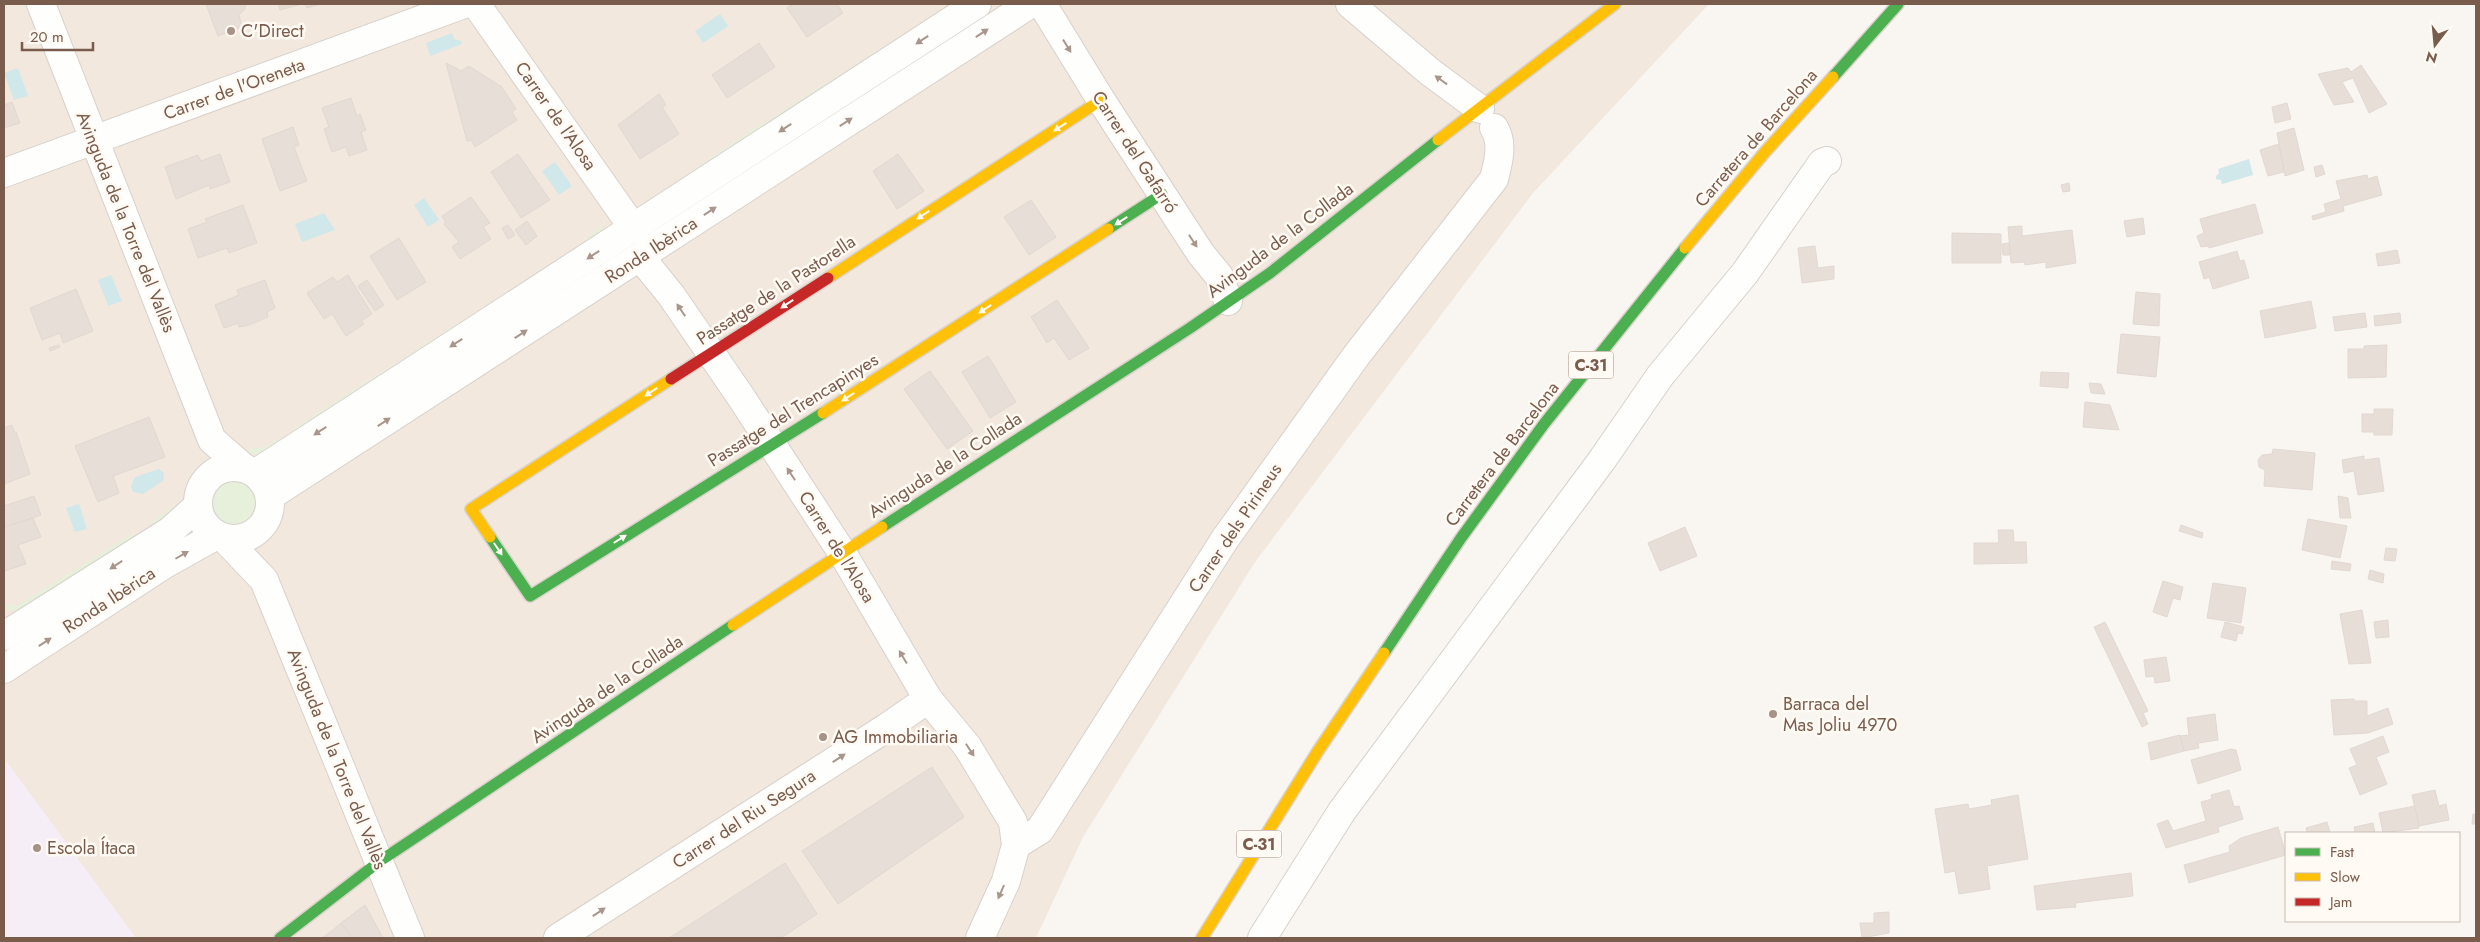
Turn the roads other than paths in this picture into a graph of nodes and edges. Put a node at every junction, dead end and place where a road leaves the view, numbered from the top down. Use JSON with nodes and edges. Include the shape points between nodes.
{"nodes":[{"id":1,"x":41,"y":4,"type":"edge"},
{"id":2,"x":464,"y":4,"type":"edge"},
{"id":3,"x":476,"y":4,"type":"edge"},
{"id":4,"x":977,"y":4,"type":"edge"},
{"id":5,"x":1030,"y":4,"type":"edge"},
{"id":6,"x":1042,"y":4,"type":"edge"},
{"id":7,"x":1350,"y":4,"type":"edge"},
{"id":8,"x":1616,"y":4,"type":"edge"},
{"id":9,"x":1898,"y":4,"type":"edge"},
{"id":10,"x":1100,"y":100,"type":"junction"},
{"id":11,"x":1487,"y":118,"type":"junction"},
{"id":12,"x":94,"y":141,"type":"junction"},
{"id":13,"x":1827,"y":161,"type":"dead end"},
{"id":14,"x":4,"y":174,"type":"edge"},
{"id":15,"x":1162,"y":194,"type":"junction"},
{"id":16,"x":634,"y":229,"type":"junction"},
{"id":17,"x":640,"y":258,"type":"junction"},
{"id":18,"x":1228,"y":301,"type":"junction"},
{"id":19,"x":711,"y":353,"type":"junction"},
{"id":20,"x":212,"y":440,"type":"junction"},
{"id":21,"x":772,"y":445,"type":"junction"},
{"id":22,"x":250,"y":471,"type":"junction"},
{"id":23,"x":209,"y":477,"type":"junction"},
{"id":24,"x":270,"y":496,"type":"junction"},
{"id":25,"x":198,"y":506,"type":"junction"},
{"id":26,"x":471,"y":509,"type":"joint"},
{"id":27,"x":259,"y":530,"type":"junction"},
{"id":28,"x":221,"y":537,"type":"junction"},
{"id":29,"x":843,"y":554,"type":"junction"},
{"id":30,"x":264,"y":580,"type":"junction"},
{"id":31,"x":4,"y":636,"type":"edge"},
{"id":32,"x":4,"y":669,"type":"edge"},
{"id":33,"x":928,"y":699,"type":"junction"},
{"id":34,"x":1016,"y":845,"type":"junction"},
{"id":35,"x":380,"y":862,"type":"junction"},
{"id":36,"x":280,"y":938,"type":"edge"},
{"id":37,"x":410,"y":938,"type":"edge"},
{"id":38,"x":558,"y":938,"type":"edge"},
{"id":39,"x":980,"y":938,"type":"edge"},
{"id":40,"x":1202,"y":938,"type":"edge"},
{"id":41,"x":1262,"y":938,"type":"edge"}],
"edges":[{"from":1,"to":12,"type":"street","name":"Avinguda de la Torre del Vallès"},
{"from":2,"to":12,"type":"street","name":"Carrer de l'Oreneta"},
{"from":3,"to":16,"type":"street","name":"Carrer de l'Alosa"},
{"from":4,"to":16,"type":"street","name":"Ronda Ibèrica","one_way":true},
{"from":17,"to":5,"type":"street","name":"Ronda Ibèrica","one_way":true},
{"from":6,"to":10,"type":"street","name":"Carrer del Gafarró","one_way":true},
{"from":11,"to":7,"type":"street","one_way":true},
{"from":8,"to":11,"type":"main road","name":"Avinguda de la Collada","via":[[1514,80]]},
{"from":9,"to":40,"type":"main road","name":"Carretera de Barcelona","number":"C-31","via":[[1765,152],[1648,292],[1544,424],[1461,538],[1318,751]]},
{"from":10,"to":15,"type":"street","name":"Carrer del Gafarró"},
{"from":10,"to":19,"type":"main road","name":"Passatge de la Pastorella","one_way":true},
{"from":11,"to":18,"type":"main road","name":"Avinguda de la Collada"},
{"from":11,"to":34,"type":"street","name":"Carrer dels Pirineus","via":[[1497,132],[1500,153],[1494,180],[1356,356],[1225,539],[1040,830]]},
{"from":12,"to":14,"type":"street","name":"Carrer de l'Oreneta"},
{"from":12,"to":20,"type":"street","name":"Avinguda de la Torre del Vallès"},
{"from":13,"to":41,"type":"street","via":[[1822,163],[1745,273],[1660,376],[1602,460],[1342,811]]},
{"from":15,"to":18,"type":"street","name":"Carrer del Gafarró","one_way":true,"via":[[1219,276]]},
{"from":15,"to":21,"type":"main road","name":"Passatge del Trencapinyes","one_way":true},
{"from":16,"to":22,"type":"street","name":"Ronda Ibèrica","one_way":true},
{"from":19,"to":17,"type":"street","name":"Carrer de l'Alosa","one_way":true,"via":[[671,295]]},
{"from":24,"to":17,"type":"street","name":"Ronda Ibèrica","one_way":true},
{"from":18,"to":29,"type":"main road","name":"Avinguda de la Collada"},
{"from":19,"to":21,"type":"street","name":"Carrer de l'Alosa"},
{"from":19,"to":26,"type":"main road","name":"Passatge de la Pastorella","one_way":true},
{"from":20,"to":22,"type":"street","name":"Avinguda de la Torre del Vallès"},
{"from":20,"to":23,"type":"street","name":"Avinguda de la Torre del Vallès"},
{"from":26,"to":21,"type":"main road","name":"Passatge del Trencapinyes","one_way":true,"via":[[530,596]]},
{"from":29,"to":21,"type":"street","name":"Carrer de l'Alosa","one_way":true},
{"from":22,"to":23,"type":"street","name":"Ronda Ibèrica","via":[[232,467]]},
{"from":22,"to":24,"type":"street","via":[[265,483]]},
{"from":23,"to":25,"type":"street","via":[[200,490]]},
{"from":24,"to":27,"type":"street","via":[[269,514]]},
{"from":25,"to":28,"type":"street","via":[[204,523]]},
{"from":25,"to":31,"type":"street","name":"Ronda Ibèrica","one_way":true,"via":[[170,531]]},
{"from":27,"to":28,"type":"street","name":"Ronda Ibèrica","via":[[236,540]]},
{"from":27,"to":30,"type":"street","name":"Avinguda de la Torre del Vallès"},
{"from":28,"to":30,"type":"street","name":"Avinguda de la Torre del Vallès"},
{"from":32,"to":28,"type":"street","name":"Ronda Ibèrica","one_way":true,"via":[[165,564]]},
{"from":33,"to":29,"type":"street","name":"Carrer de l'Alosa","one_way":true},
{"from":29,"to":35,"type":"main road","name":"Avinguda de la Collada"},
{"from":30,"to":35,"type":"street","name":"Avinguda de la Torre del Vallès"},
{"from":33,"to":34,"type":"street","name":"Carrer de l'Alosa","one_way":true,"via":[[967,746],[1013,822]]},
{"from":38,"to":33,"type":"street","name":"Carrer del Riu Segura","one_way":true},
{"from":34,"to":39,"type":"street","one_way":true,"via":[[1006,881]]},
{"from":35,"to":36,"type":"main road","name":"Avinguda de la Collada"},
{"from":35,"to":37,"type":"street","name":"Avinguda de la Torre del Vallès"}]}
